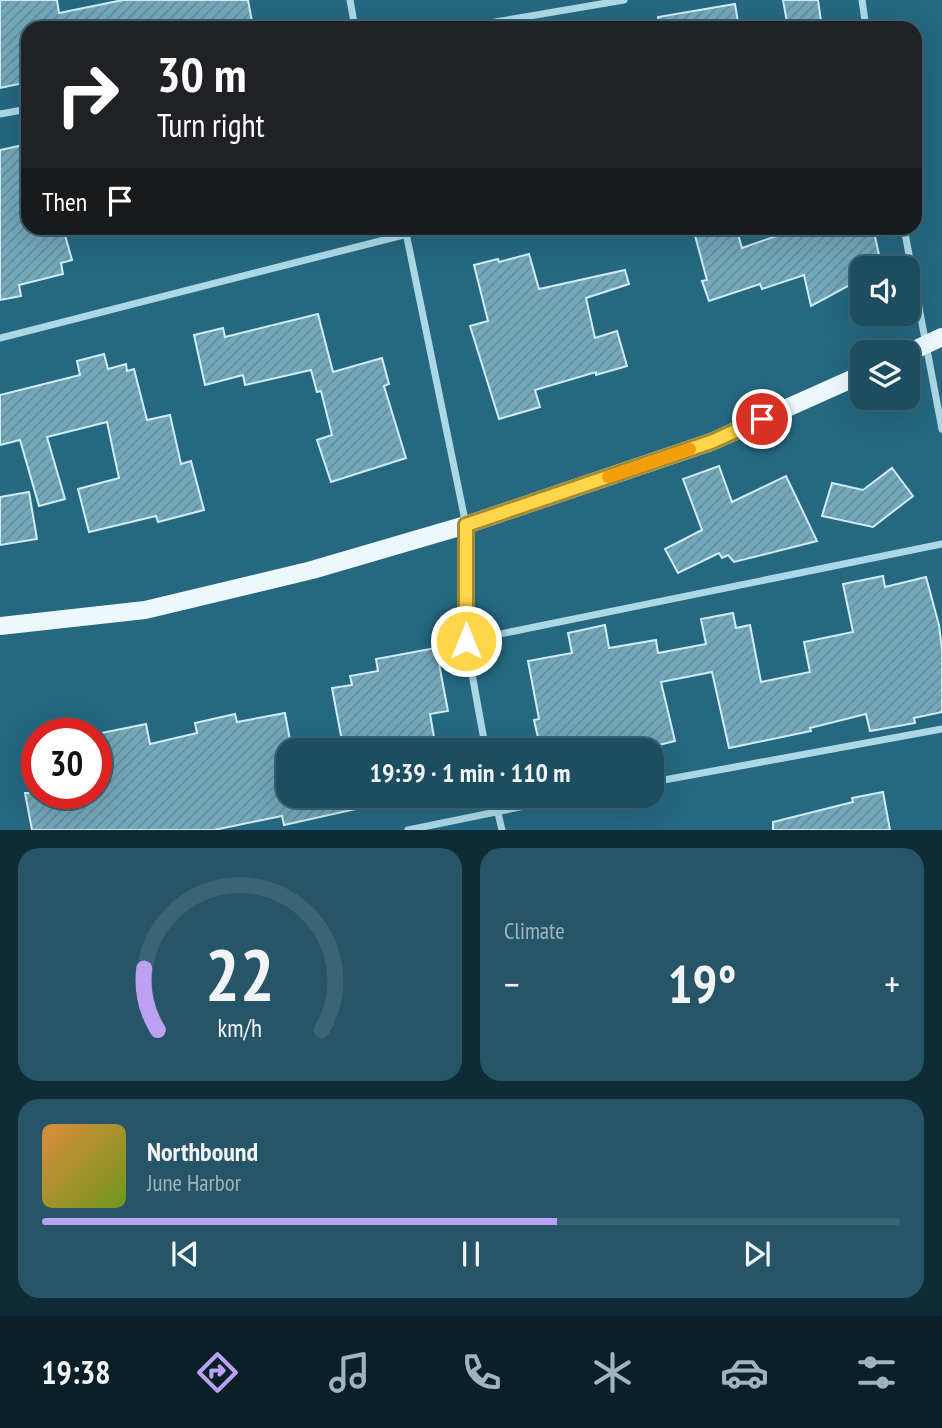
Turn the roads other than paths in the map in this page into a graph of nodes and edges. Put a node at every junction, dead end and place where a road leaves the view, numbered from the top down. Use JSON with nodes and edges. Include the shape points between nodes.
{"nodes":[{"id":1,"x":349,"y":0,"type":"edge"},
{"id":2,"x":624,"y":0,"type":"edge"},
{"id":3,"x":862,"y":0,"type":"edge"},
{"id":4,"x":354,"y":21,"type":"edge"},
{"id":5,"x":501,"y":21,"type":"edge"},
{"id":6,"x":865,"y":21,"type":"edge"},
{"id":7,"x":21,"y":110,"type":"edge"},
{"id":8,"x":0,"y":114,"type":"edge"},
{"id":9,"x":386,"y":235,"type":"edge"},
{"id":10,"x":406,"y":235,"type":"edge"},
{"id":11,"x":906,"y":235,"type":"edge"},
{"id":12,"x":0,"y":338,"type":"edge"},
{"id":13,"x":935,"y":341,"type":"edge"},
{"id":14,"x":850,"y":379,"type":"edge"},
{"id":15,"x":942,"y":429,"type":"edge"},
{"id":16,"x":466,"y":525,"type":"junction"},
{"id":17,"x":942,"y":544,"type":"edge"},
{"id":18,"x":0,"y":626,"type":"edge"},
{"id":19,"x":466,"y":641,"type":"junction"},
{"id":20,"x":942,"y":729,"type":"edge"},
{"id":21,"x":484,"y":738,"type":"edge"},
{"id":22,"x":664,"y":780,"type":"edge"},
{"id":23,"x":508,"y":808,"type":"edge"},
{"id":24,"x":497,"y":810,"type":"junction"},
{"id":25,"x":408,"y":830,"type":"edge"},
{"id":26,"x":502,"y":830,"type":"edge"}],
"edges":[{"from":1,"to":4,"type":"street"},
{"from":2,"to":5,"type":"street"},
{"from":3,"to":6,"type":"street"},
{"from":7,"to":8,"type":"street"},
{"from":9,"to":12,"type":"street"},
{"from":10,"to":16,"type":"street"},
{"from":11,"to":13,"type":"street"},
{"from":13,"to":15,"type":"street"},
{"from":14,"to":16,"type":"main road","via":[[711,442]]},
{"from":16,"to":18,"type":"main road","via":[[312,570],[145,610]]},
{"from":16,"to":19,"type":"street"},
{"from":17,"to":19,"type":"street"},
{"from":19,"to":21,"type":"street"},
{"from":20,"to":22,"type":"street"},
{"from":23,"to":24,"type":"street"},
{"from":24,"to":25,"type":"street"},
{"from":24,"to":26,"type":"street"}]}
